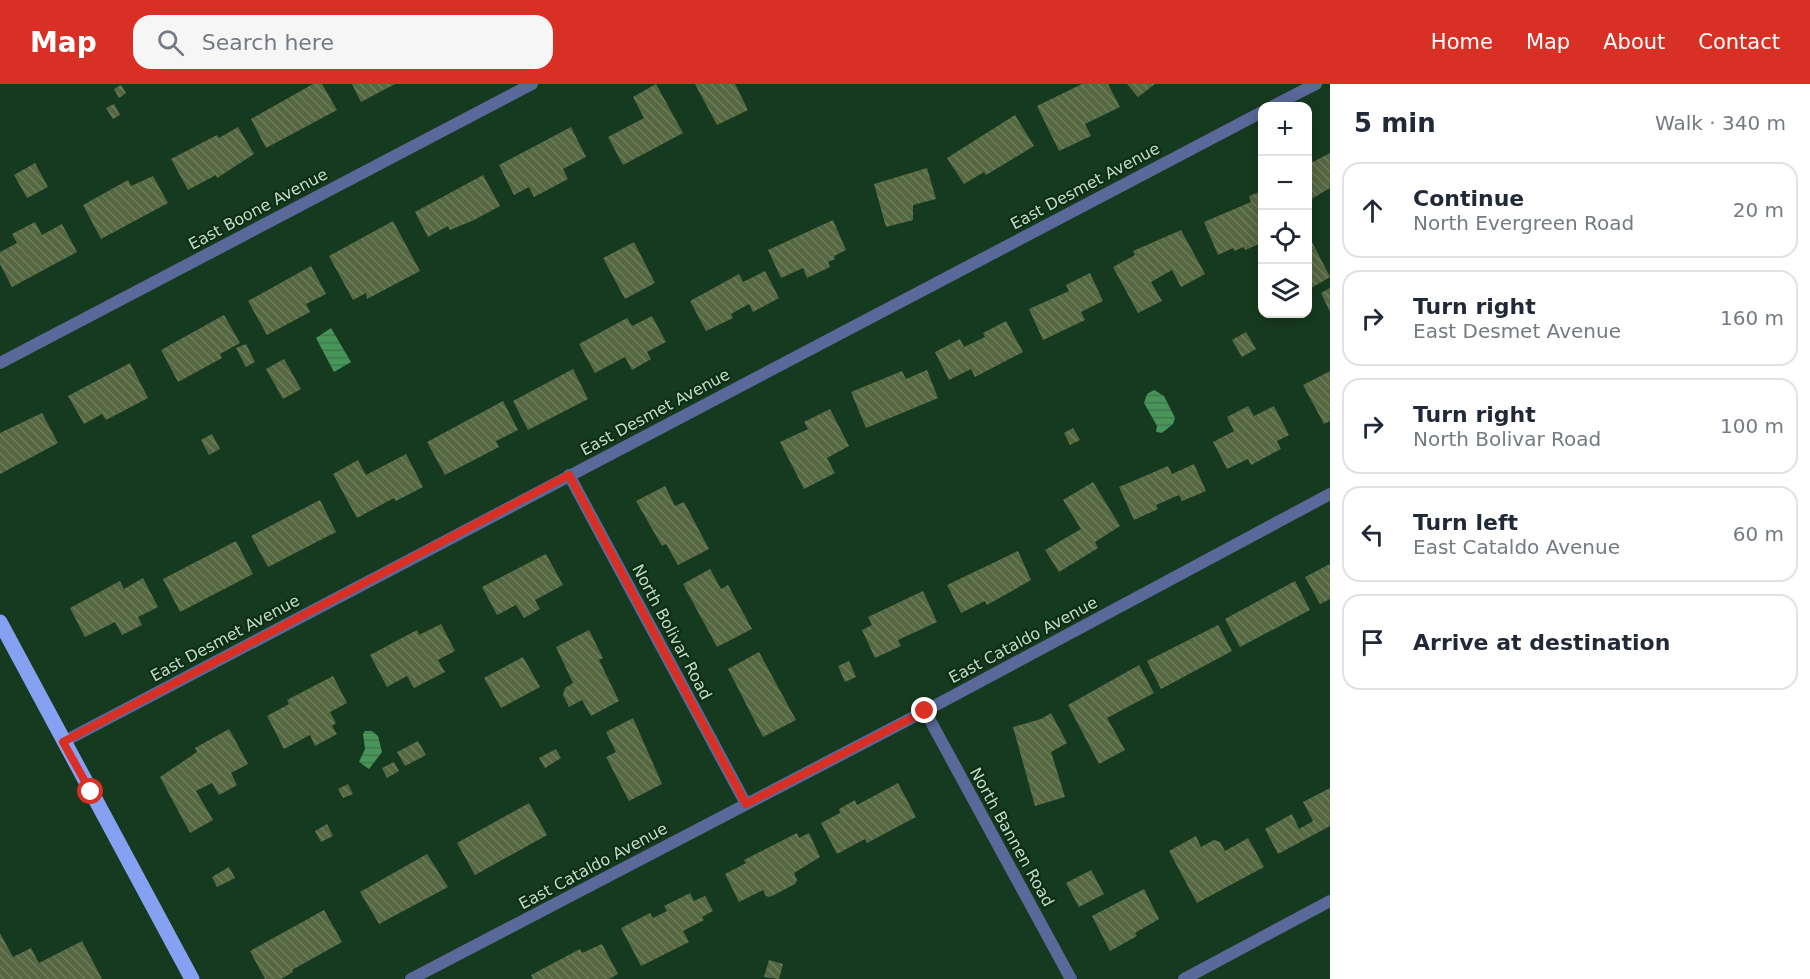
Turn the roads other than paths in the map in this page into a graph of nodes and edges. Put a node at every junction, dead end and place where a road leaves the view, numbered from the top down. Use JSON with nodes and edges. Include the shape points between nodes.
{"nodes":[{"id":1,"x":532,"y":84,"type":"edge"},
{"id":2,"x":1316,"y":84,"type":"edge"},
{"id":3,"x":1281,"y":102,"type":"edge"},
{"id":4,"x":1258,"y":115,"type":"edge"},
{"id":5,"x":0,"y":363,"type":"edge"},
{"id":6,"x":569,"y":475,"type":"junction"},
{"id":7,"x":1330,"y":494,"type":"edge"},
{"id":8,"x":0,"y":622,"type":"edge"},
{"id":9,"x":925,"y":711,"type":"junction"},
{"id":10,"x":63,"y":742,"type":"junction"},
{"id":11,"x":746,"y":804,"type":"junction"},
{"id":12,"x":1330,"y":901,"type":"edge"},
{"id":13,"x":192,"y":979,"type":"edge"},
{"id":14,"x":411,"y":979,"type":"edge"},
{"id":15,"x":1071,"y":979,"type":"edge"},
{"id":16,"x":1184,"y":979,"type":"edge"}],
"edges":[{"from":1,"to":5,"type":"street","name":"East Boone Avenue"},
{"from":2,"to":3,"type":"street"},
{"from":4,"to":6,"type":"street","name":"East Desmet Avenue"},
{"from":6,"to":10,"type":"street","name":"East Desmet Avenue"},
{"from":6,"to":11,"type":"street","name":"North Bolivar Road"},
{"from":7,"to":9,"type":"street","name":"East Cataldo Avenue"},
{"from":8,"to":10,"type":"main road"},
{"from":9,"to":11,"type":"street","name":"East Cataldo Avenue"},
{"from":9,"to":15,"type":"street","name":"North Bannen Road"},
{"from":10,"to":13,"type":"main road"},
{"from":11,"to":14,"type":"street","name":"East Cataldo Avenue"},
{"from":12,"to":16,"type":"street"}]}
